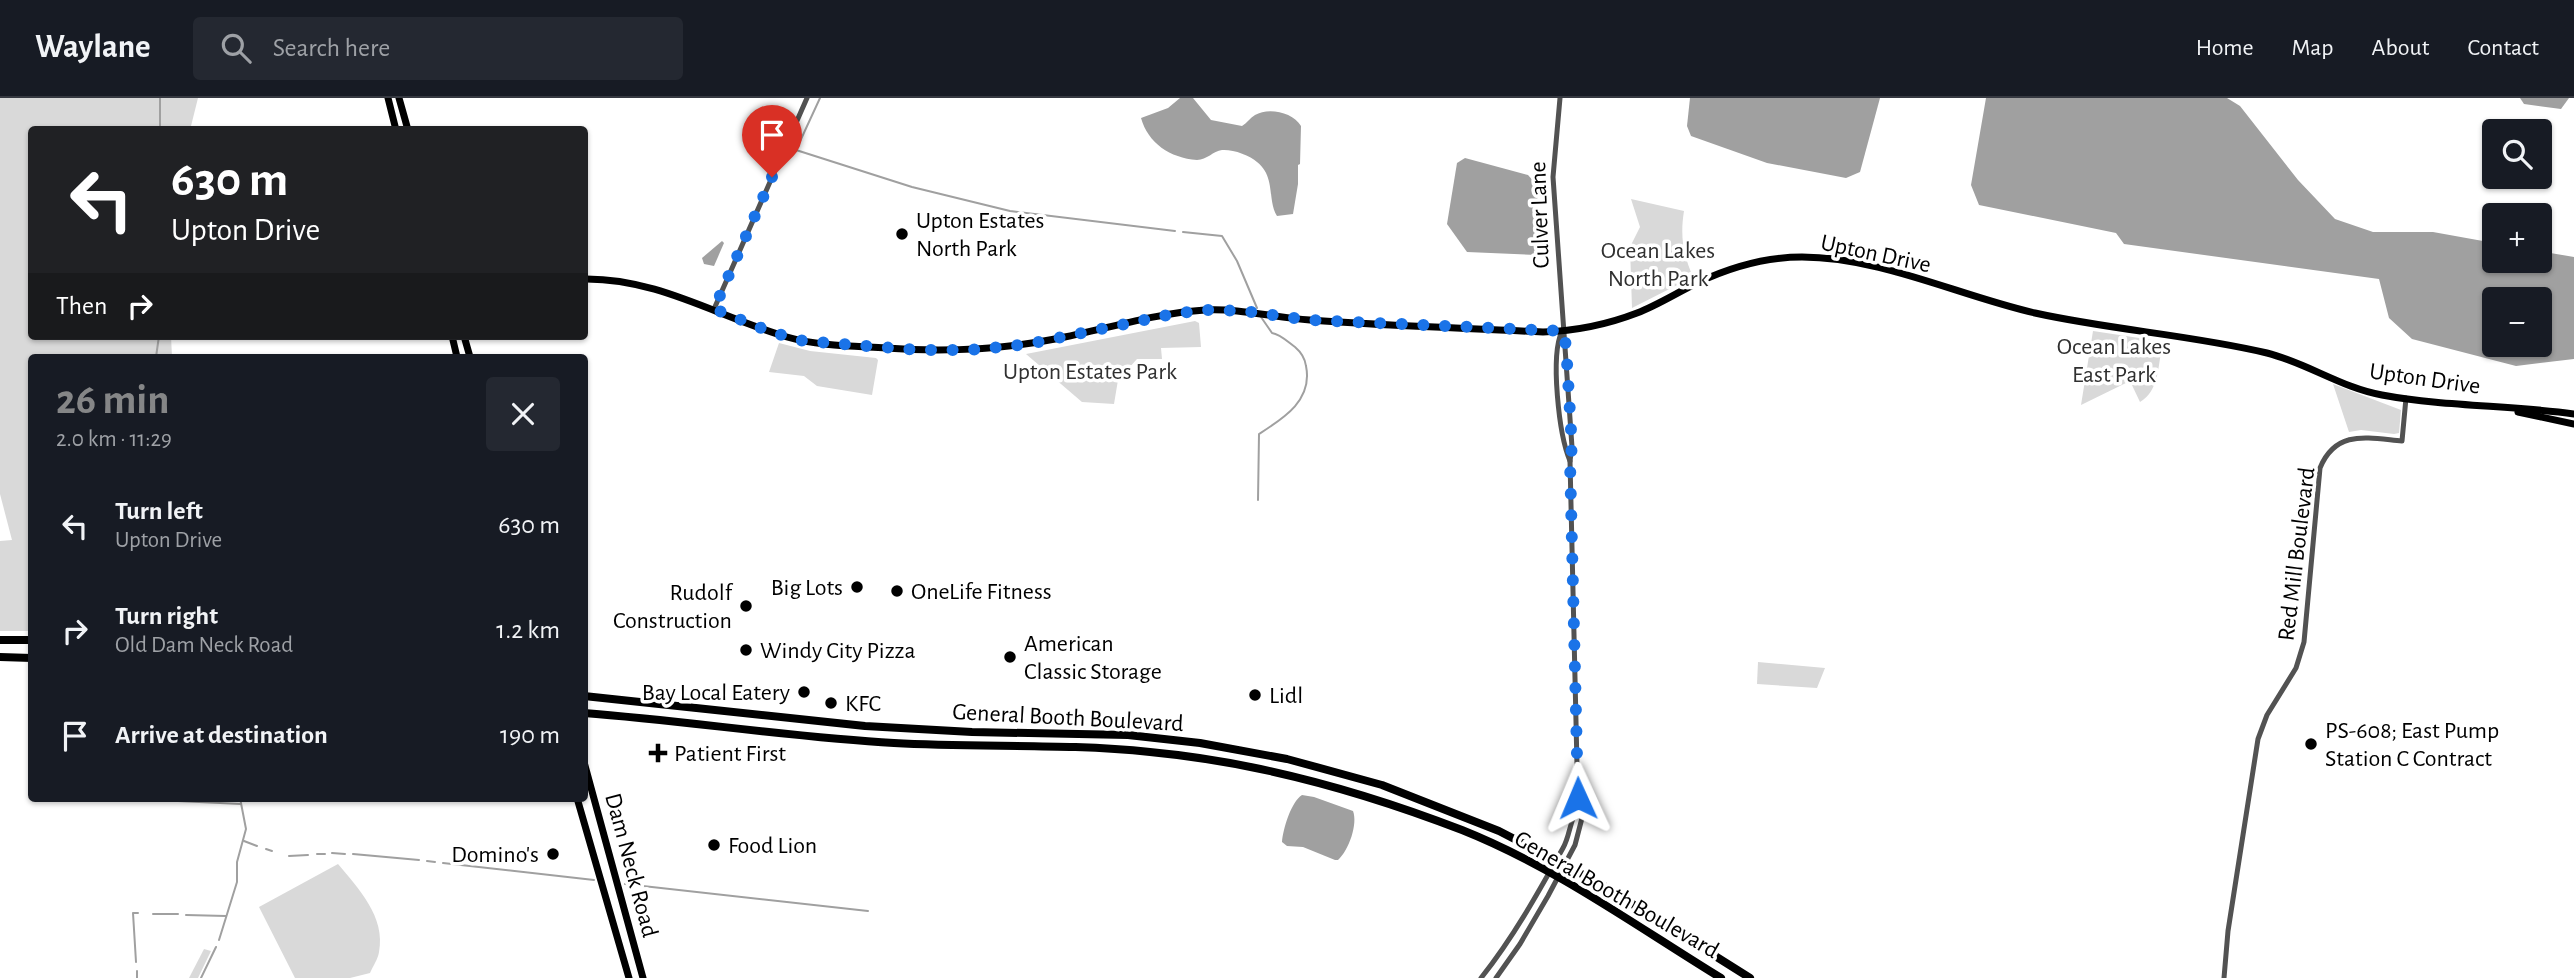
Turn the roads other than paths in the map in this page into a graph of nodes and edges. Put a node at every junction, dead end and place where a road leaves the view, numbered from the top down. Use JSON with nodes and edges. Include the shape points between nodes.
{"nodes":[{"id":1,"x":388,"y":98,"type":"edge"},
{"id":2,"x":399,"y":98,"type":"edge"},
{"id":3,"x":807,"y":98,"type":"edge"},
{"id":4,"x":1560,"y":98,"type":"edge"},
{"id":5,"x":395,"y":126,"type":"edge"},
{"id":6,"x":407,"y":126,"type":"edge"},
{"id":7,"x":588,"y":279,"type":"edge"},
{"id":8,"x":714,"y":309,"type":"junction"},
{"id":9,"x":1562,"y":331,"type":"junction"},
{"id":10,"x":2406,"y":398,"type":"junction"},
{"id":11,"x":2501,"y":407,"type":"junction"},
{"id":12,"x":2574,"y":414,"type":"edge"},
{"id":13,"x":2574,"y":424,"type":"edge"},
{"id":14,"x":1570,"y":461,"type":"junction"},
{"id":15,"x":0,"y":640,"type":"edge"},
{"id":16,"x":28,"y":640,"type":"edge"},
{"id":17,"x":0,"y":657,"type":"edge"},
{"id":18,"x":28,"y":657,"type":"edge"},
{"id":19,"x":588,"y":696,"type":"edge"},
{"id":20,"x":588,"y":713,"type":"edge"},
{"id":21,"x":596,"y":714,"type":"junction"},
{"id":22,"x":588,"y":718,"type":"edge"},
{"id":23,"x":588,"y":777,"type":"edge"},
{"id":24,"x":578,"y":802,"type":"edge"},
{"id":25,"x":1578,"y":808,"type":"junction"},
{"id":26,"x":1556,"y":859,"type":"junction"},
{"id":27,"x":1565,"y":864,"type":"junction"},
{"id":28,"x":1549,"y":873,"type":"junction"},
{"id":29,"x":1558,"y":878,"type":"junction"},
{"id":30,"x":629,"y":978,"type":"edge"},
{"id":31,"x":643,"y":978,"type":"edge"},
{"id":32,"x":1481,"y":978,"type":"edge"},
{"id":33,"x":1496,"y":978,"type":"edge"},
{"id":34,"x":1721,"y":978,"type":"edge"},
{"id":35,"x":1750,"y":978,"type":"edge"},
{"id":36,"x":2224,"y":978,"type":"edge"}],
"edges":[{"from":1,"to":5,"type":"main road"},
{"from":2,"to":6,"type":"main road"},
{"from":3,"to":8,"type":"street"},
{"from":4,"to":9,"type":"street","name":"Culver Lane","via":[[1553,177]]},
{"from":7,"to":8,"type":"main road","name":"Upton Drive","via":[[645,285]]},
{"from":8,"to":9,"type":"main road","name":"Upton Drive","via":[[804,341],[918,350],[1029,344],[1205,310],[1308,320]]},
{"from":9,"to":10,"type":"main road","name":"Upton Drive","via":[[1620,319],[1744,265],[1787,258],[1832,259],[2033,312],[2270,354],[2355,388]]},
{"from":9,"to":14,"type":"street","name":"Culver Lane"},
{"from":9,"to":14,"type":"street","name":"Culver Lane","via":[[1557,347],[1559,406]]},
{"from":10,"to":11,"type":"main road","name":"Upton Drive"},
{"from":10,"to":36,"type":"street","name":"Red Mill Boulevard","via":[[2402,441],[2350,439],[2331,450],[2320,468],[2304,642],[2296,668],[2258,739]]},
{"from":11,"to":12,"type":"main road","name":"Upton Drive"},
{"from":11,"to":13,"type":"main road","name":"Upton Drive"},
{"from":14,"to":25,"type":"street","name":"Culver Lane"},
{"from":15,"to":16,"type":"highway"},
{"from":17,"to":18,"type":"highway"},
{"from":19,"to":26,"type":"highway","name":"General Booth Boulevard","via":[[865,726],[1128,735],[1235,749],[1382,785],[1472,819]]},
{"from":20,"to":21,"type":"highway","name":"General Booth Boulevard"},
{"from":21,"to":22,"type":"highway"},
{"from":21,"to":28,"type":"highway","name":"General Booth Boulevard","via":[[889,743],[1149,751],[1242,765],[1334,786],[1404,809],[1480,838]]},
{"from":23,"to":31,"type":"main road","name":"Dam Neck Road"},
{"from":24,"to":30,"type":"main road","name":"Dam Neck Road"},
{"from":25,"to":26,"type":"street","name":"Culver Lane"},
{"from":25,"to":27,"type":"street","name":"Culver Lane","via":[[1581,826]]},
{"from":26,"to":27,"type":"highway","name":"General Booth Boulevard"},
{"from":26,"to":28,"type":"street","name":"Culver Lane"},
{"from":27,"to":29,"type":"street","name":"Culver Lane"},
{"from":27,"to":35,"type":"highway","name":"General Booth Boulevard"},
{"from":28,"to":29,"type":"highway","name":"General Booth Boulevard"},
{"from":28,"to":32,"type":"street","name":"Culver Lane"},
{"from":29,"to":33,"type":"street","name":"Culver Lane"},
{"from":29,"to":34,"type":"highway","name":"General Booth Boulevard"}]}
